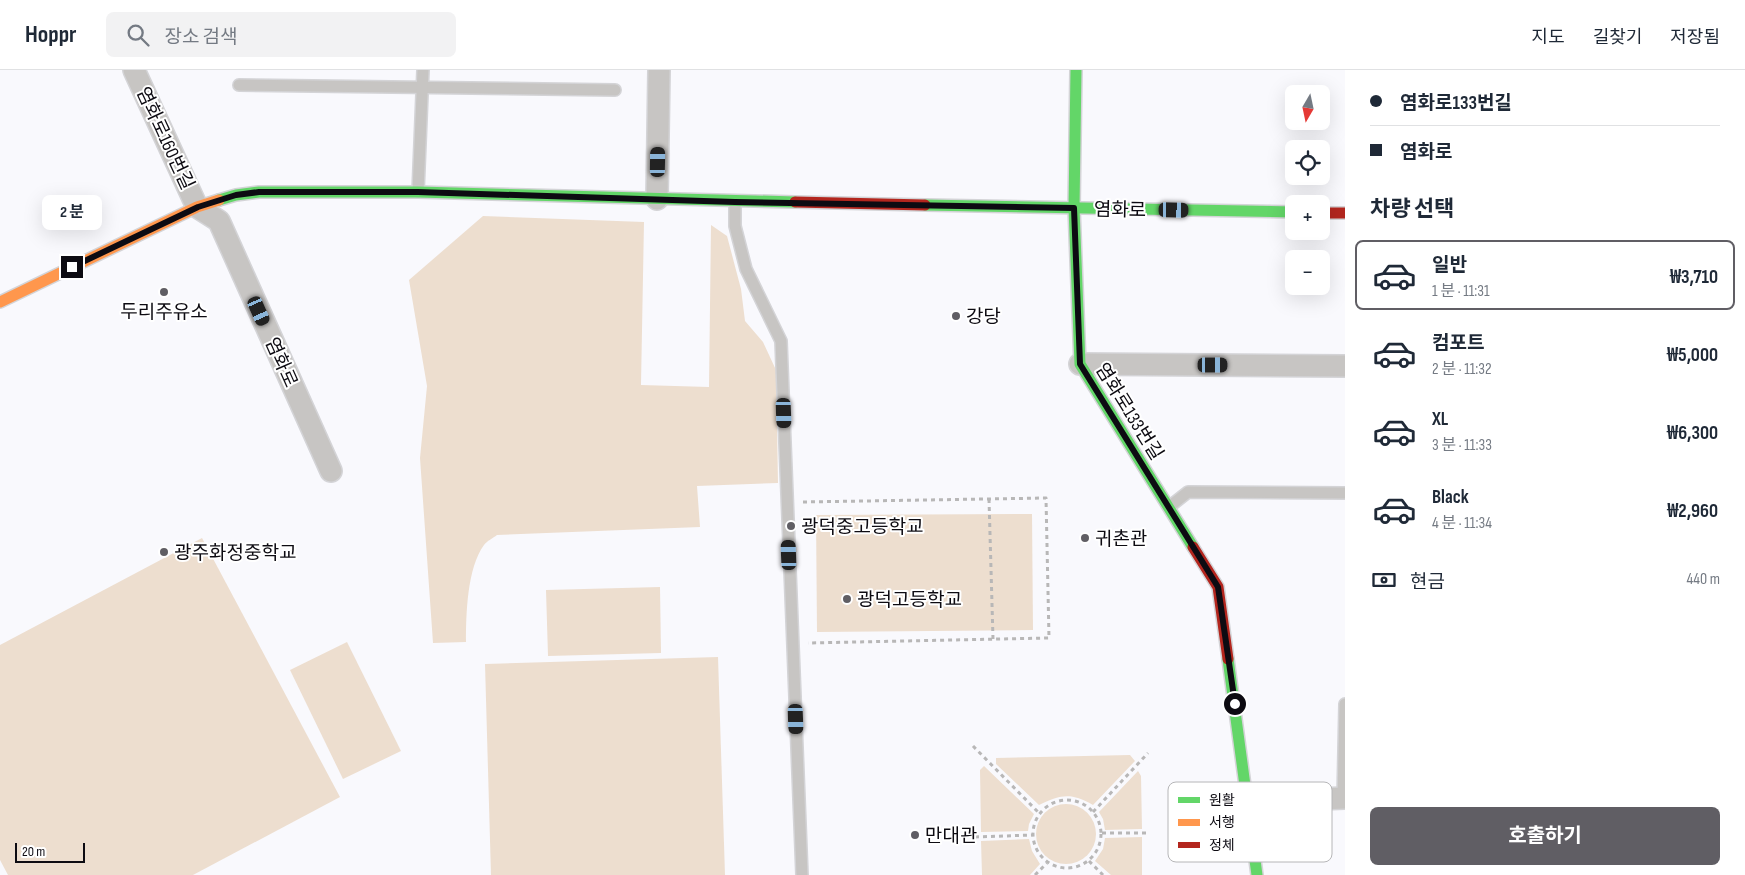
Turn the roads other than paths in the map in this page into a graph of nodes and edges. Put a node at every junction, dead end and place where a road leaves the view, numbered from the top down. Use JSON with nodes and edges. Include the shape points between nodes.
{"nodes":[{"id":1,"x":134,"y":70,"type":"edge"},
{"id":2,"x":423,"y":70,"type":"edge"},
{"id":3,"x":659,"y":70,"type":"edge"},
{"id":4,"x":1076,"y":70,"type":"edge"},
{"id":5,"x":239,"y":86,"type":"dead end"},
{"id":6,"x":423,"y":89,"type":"junction"},
{"id":7,"x":615,"y":90,"type":"dead end"},
{"id":8,"x":418,"y":192,"type":"junction"},
{"id":9,"x":657,"y":199,"type":"junction"},
{"id":10,"x":735,"y":202,"type":"junction"},
{"id":11,"x":198,"y":207,"type":"junction"},
{"id":12,"x":1074,"y":208,"type":"junction"},
{"id":13,"x":1285,"y":212,"type":"edge"},
{"id":14,"x":1330,"y":213,"type":"edge"},
{"id":15,"x":1345,"y":213,"type":"edge"},
{"id":16,"x":0,"y":302,"type":"edge"},
{"id":17,"x":1080,"y":364,"type":"junction"},
{"id":18,"x":1345,"y":366,"type":"edge"},
{"id":19,"x":331,"y":471,"type":"dead end"},
{"id":20,"x":1345,"y":493,"type":"edge"},
{"id":21,"x":1169,"y":507,"type":"junction"},
{"id":22,"x":1345,"y":704,"type":"edge"},
{"id":23,"x":1245,"y":782,"type":"edge"},
{"id":24,"x":1344,"y":798,"type":"edge"},
{"id":25,"x":1255,"y":862,"type":"edge"},
{"id":26,"x":802,"y":875,"type":"edge"},
{"id":27,"x":1257,"y":875,"type":"edge"}],
"edges":[{"from":1,"to":11,"type":"street","name":"염화로160번길"},
{"from":2,"to":6,"type":"lane"},
{"from":3,"to":9,"type":"street"},
{"from":4,"to":12,"type":"street","name":"염화로133번길"},
{"from":5,"to":6,"type":"lane"},
{"from":6,"to":7,"type":"lane"},
{"from":6,"to":8,"type":"lane"},
{"from":8,"to":9,"type":"street","name":"염화로"},
{"from":8,"to":11,"type":"street","name":"염화로","via":[[259,192],[236,195]]},
{"from":9,"to":10,"type":"street","name":"염화로"},
{"from":10,"to":12,"type":"street","name":"염화로"},
{"from":10,"to":26,"type":"lane","via":[[735,226],[746,269],[781,341]]},
{"from":11,"to":16,"type":"street","name":"염화로"},
{"from":11,"to":19,"type":"street","name":"염화로","via":[[219,221]]},
{"from":12,"to":13,"type":"street","name":"염화로"},
{"from":12,"to":17,"type":"street","name":"염화로133번길"},
{"from":14,"to":15,"type":"street"},
{"from":17,"to":18,"type":"street"},
{"from":17,"to":21,"type":"street","name":"염화로133번길"},
{"from":20,"to":21,"type":"lane","via":[[1188,492]]},
{"from":21,"to":23,"type":"street","name":"염화로133번길","via":[[1218,587]]},
{"from":22,"to":24,"type":"lane"},
{"from":25,"to":27,"type":"street","name":"염화로133번길"}]}
